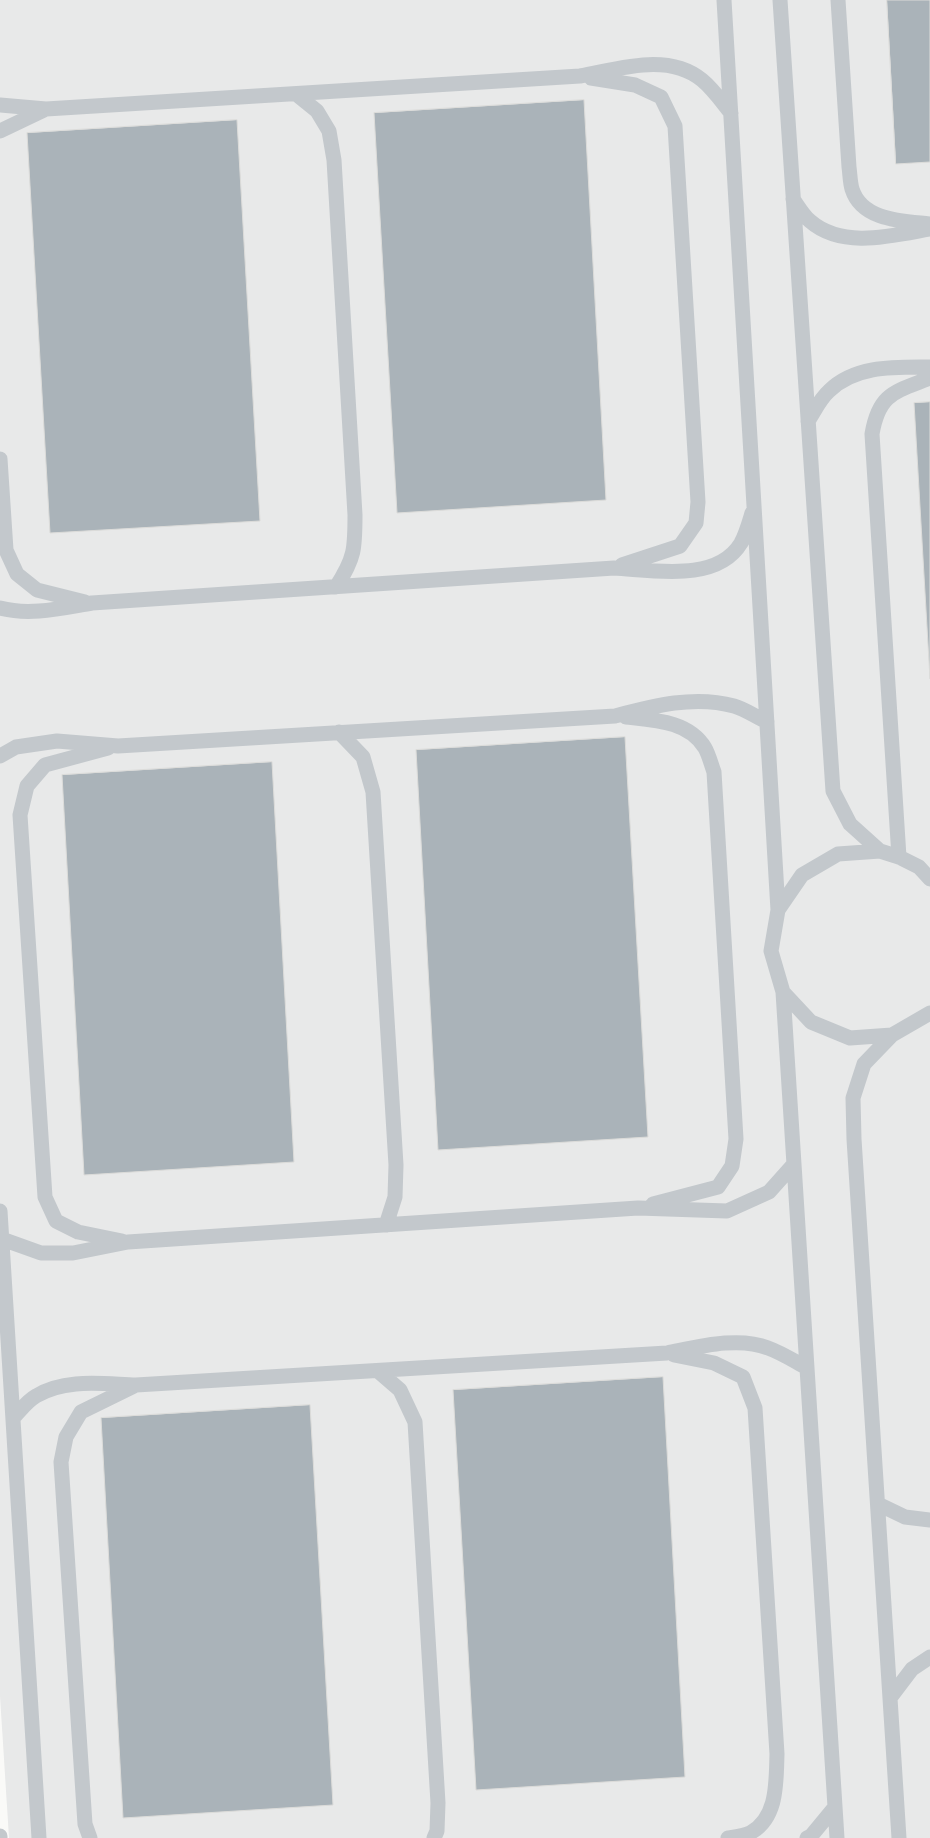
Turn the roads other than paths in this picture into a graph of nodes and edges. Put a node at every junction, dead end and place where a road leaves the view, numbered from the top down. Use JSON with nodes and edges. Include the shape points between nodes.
{"nodes":[{"id":1,"x":724,"y":0,"type":"edge"},
{"id":2,"x":780,"y":0,"type":"edge"},
{"id":3,"x":838,"y":0,"type":"edge"},
{"id":4,"x":580,"y":76,"type":"junction"},
{"id":5,"x":296,"y":94,"type":"junction"},
{"id":6,"x":0,"y":105,"type":"edge"},
{"id":7,"x":46,"y":109,"type":"junction"},
{"id":8,"x":731,"y":113,"type":"junction"},
{"id":9,"x":0,"y":131,"type":"edge"},
{"id":10,"x":793,"y":198,"type":"junction"},
{"id":11,"x":930,"y":224,"type":"edge"},
{"id":12,"x":930,"y":229,"type":"edge"},
{"id":13,"x":930,"y":367,"type":"edge"},
{"id":14,"x":930,"y":378,"type":"edge"},
{"id":15,"x":808,"y":421,"type":"junction"},
{"id":16,"x":0,"y":459,"type":"edge"},
{"id":17,"x":754,"y":509,"type":"junction"},
{"id":18,"x":614,"y":568,"type":"junction"},
{"id":19,"x":336,"y":586,"type":"junction"},
{"id":20,"x":92,"y":603,"type":"junction"},
{"id":21,"x":0,"y":608,"type":"edge"},
{"id":22,"x":615,"y":716,"type":"junction"},
{"id":23,"x":767,"y":722,"type":"junction"},
{"id":24,"x":339,"y":732,"type":"junction"},
{"id":25,"x":118,"y":746,"type":"junction"},
{"id":26,"x":0,"y":756,"type":"edge"},
{"id":27,"x":880,"y":852,"type":"junction"},
{"id":28,"x":899,"y":857,"type":"junction"},
{"id":29,"x":925,"y":867,"type":"edge"},
{"id":30,"x":930,"y":879,"type":"edge"},
{"id":31,"x":778,"y":910,"type":"junction"},
{"id":32,"x":783,"y":992,"type":"junction"},
{"id":33,"x":929,"y":1014,"type":"edge"},
{"id":34,"x":892,"y":1035,"type":"junction"},
{"id":35,"x":794,"y":1164,"type":"junction"},
{"id":36,"x":638,"y":1208,"type":"junction"},
{"id":37,"x":0,"y":1211,"type":"edge"},
{"id":38,"x":386,"y":1225,"type":"junction"},
{"id":39,"x":2,"y":1239,"type":"junction"},
{"id":40,"x":128,"y":1242,"type":"junction"},
{"id":41,"x":667,"y":1354,"type":"junction"},
{"id":42,"x":807,"y":1368,"type":"junction"},
{"id":43,"x":378,"y":1371,"type":"junction"},
{"id":44,"x":136,"y":1385,"type":"junction"},
{"id":45,"x":13,"y":1418,"type":"junction"},
{"id":46,"x":878,"y":1504,"type":"junction"},
{"id":47,"x":930,"y":1520,"type":"edge"},
{"id":48,"x":930,"y":1657,"type":"edge"},
{"id":49,"x":890,"y":1698,"type":"junction"},
{"id":50,"x":835,"y":1807,"type":"junction"},
{"id":51,"x":39,"y":1838,"type":"edge"},
{"id":52,"x":90,"y":1838,"type":"edge"},
{"id":53,"x":434,"y":1838,"type":"edge"},
{"id":54,"x":728,"y":1838,"type":"edge"},
{"id":55,"x":807,"y":1838,"type":"edge"},
{"id":56,"x":837,"y":1838,"type":"edge"},
{"id":57,"x":899,"y":1838,"type":"edge"}],
"edges":[{"from":1,"to":8,"type":"lane"},
{"from":2,"to":10,"type":"lane"},
{"from":3,"to":11,"type":"lane","via":[[852,190],[864,208],[883,218]]},
{"from":4,"to":5,"type":"lane"},
{"from":4,"to":8,"type":"lane","via":[[645,65],[677,66],[702,80]]},
{"from":4,"to":18,"type":"lane","via":[[635,85],[660,98],[675,126],[697,494],[696,523],[680,546]]},
{"from":5,"to":7,"type":"lane"},
{"from":5,"to":19,"type":"lane","via":[[317,111],[329,131],[334,160],[355,515],[355,545],[348,568]]},
{"from":6,"to":7,"type":"lane"},
{"from":7,"to":9,"type":"lane"},
{"from":8,"to":17,"type":"lane"},
{"from":10,"to":12,"type":"lane","via":[[808,220],[824,231],[848,239],[890,236]]},
{"from":10,"to":15,"type":"lane"},
{"from":13,"to":15,"type":"lane","via":[[896,367],[855,373],[829,391]]},
{"from":14,"to":28,"type":"lane","via":[[900,388],[889,396],[879,407],[872,434]]},
{"from":15,"to":27,"type":"lane","via":[[833,791],[850,824]]},
{"from":16,"to":20,"type":"lane","via":[[6,550],[17,574],[37,590]]},
{"from":17,"to":18,"type":"lane","via":[[741,543],[723,562],[691,571]]},
{"from":17,"to":23,"type":"lane"},
{"from":18,"to":19,"type":"lane"},
{"from":19,"to":20,"type":"lane"},
{"from":20,"to":21,"type":"lane","via":[[48,611],[11,611]]},
{"from":22,"to":23,"type":"lane","via":[[658,705],[704,700],[735,706]]},
{"from":22,"to":24,"type":"lane"},
{"from":22,"to":36,"type":"lane","via":[[663,722],[692,732],[705,748],[714,772],[736,1139],[732,1166],[718,1187]]},
{"from":23,"to":31,"type":"lane"},
{"from":24,"to":25,"type":"lane"},
{"from":24,"to":38,"type":"lane","via":[[364,757],[373,792],[396,1165],[395,1197]]},
{"from":25,"to":26,"type":"lane","via":[[57,741],[16,747]]},
{"from":25,"to":40,"type":"lane","via":[[44,765],[27,786],[20,814],[45,1197],[56,1221],[78,1232]]},
{"from":27,"to":28,"type":"lane"},
{"from":27,"to":31,"type":"lane","via":[[838,854],[802,875]]},
{"from":28,"to":29,"type":"lane"},
{"from":29,"to":30,"type":"lane"},
{"from":31,"to":32,"type":"lane","via":[[771,951]]},
{"from":32,"to":34,"type":"lane","via":[[811,1022],[844,1036],[850,1038]]},
{"from":32,"to":35,"type":"lane"},
{"from":33,"to":34,"type":"lane"},
{"from":34,"to":46,"type":"lane","via":[[864,1064],[853,1098]]},
{"from":35,"to":36,"type":"lane","via":[[769,1192],[727,1211]]},
{"from":35,"to":42,"type":"lane"},
{"from":36,"to":38,"type":"lane"},
{"from":37,"to":39,"type":"lane"},
{"from":38,"to":40,"type":"lane"},
{"from":39,"to":40,"type":"lane","via":[[41,1253],[73,1253]]},
{"from":39,"to":45,"type":"lane"},
{"from":41,"to":42,"type":"lane","via":[[705,1346],[738,1343],[767,1347]]},
{"from":41,"to":43,"type":"lane"},
{"from":41,"to":54,"type":"lane","via":[[714,1363],[743,1377],[755,1408],[777,1754],[775,1797],[766,1819],[749,1834]]},
{"from":42,"to":50,"type":"lane"},
{"from":43,"to":44,"type":"lane"},
{"from":43,"to":53,"type":"lane","via":[[400,1390],[415,1422],[438,1803],[437,1831]]},
{"from":44,"to":45,"type":"lane","via":[[86,1383],[55,1387],[35,1397]]},
{"from":44,"to":52,"type":"lane","via":[[81,1412],[66,1437],[61,1462],[85,1824]]},
{"from":45,"to":51,"type":"lane"},
{"from":46,"to":47,"type":"lane","via":[[905,1517]]},
{"from":46,"to":49,"type":"lane"},
{"from":48,"to":49,"type":"lane","via":[[912,1669]]},
{"from":49,"to":57,"type":"lane"},
{"from":50,"to":55,"type":"lane"},
{"from":50,"to":56,"type":"lane"}]}
